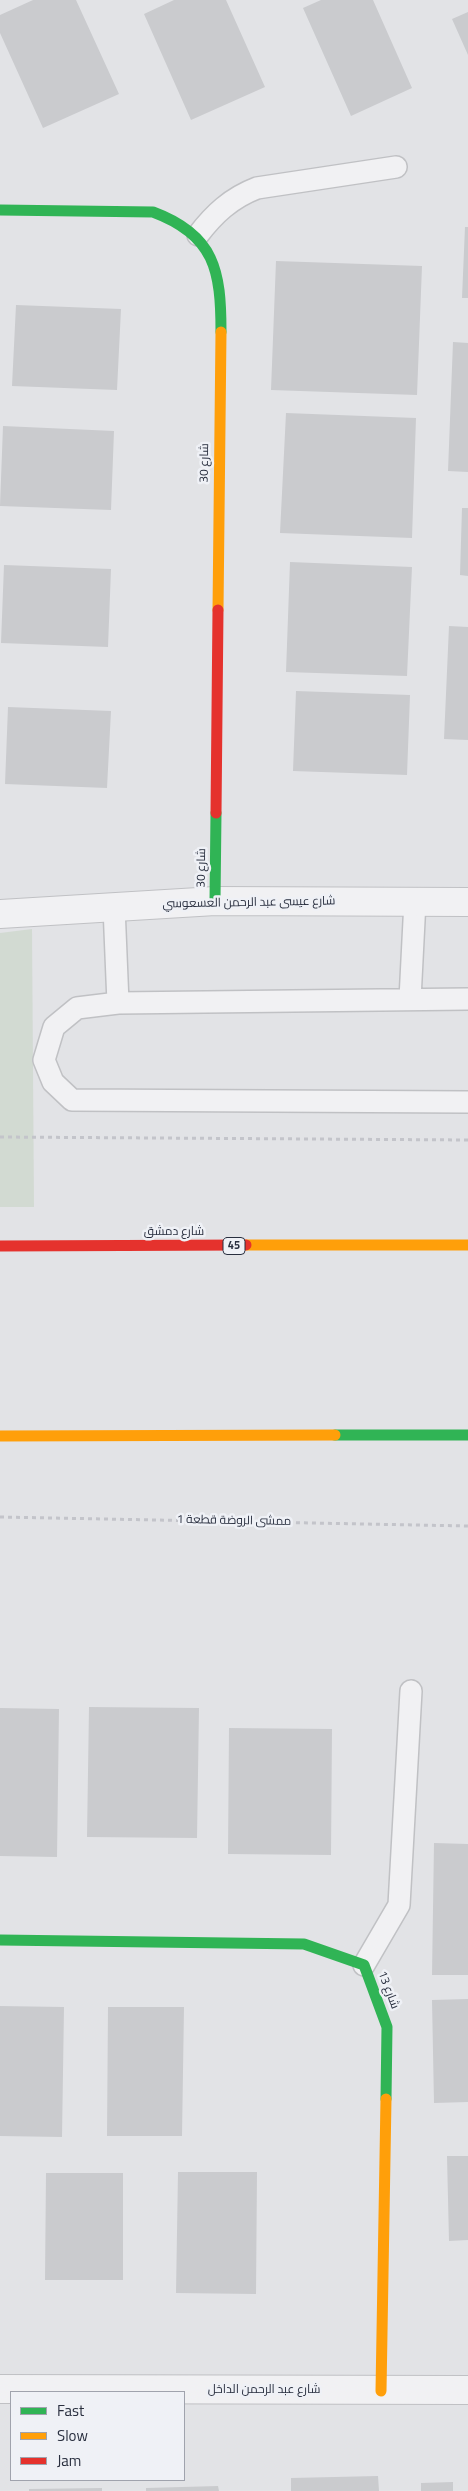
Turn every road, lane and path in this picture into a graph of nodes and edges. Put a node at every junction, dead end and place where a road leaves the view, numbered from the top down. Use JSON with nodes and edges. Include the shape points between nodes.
{"nodes":[{"id":1,"x":396,"y":168,"type":"dead end"},
{"id":2,"x":0,"y":210,"type":"edge"},
{"id":3,"x":198,"y":235,"type":"junction"},
{"id":4,"x":215,"y":901,"type":"junction"},
{"id":5,"x":414,"y":901,"type":"junction"},
{"id":6,"x":468,"y":902,"type":"edge"},
{"id":7,"x":114,"y":907,"type":"junction"},
{"id":8,"x":0,"y":914,"type":"edge"},
{"id":9,"x":410,"y":999,"type":"junction"},
{"id":10,"x":468,"y":999,"type":"edge"},
{"id":11,"x":118,"y":1003,"type":"junction"},
{"id":12,"x":468,"y":1102,"type":"edge"},
{"id":13,"x":0,"y":1137,"type":"edge"},
{"id":14,"x":468,"y":1140,"type":"edge"},
{"id":15,"x":468,"y":1245,"type":"edge"},
{"id":16,"x":0,"y":1246,"type":"edge"},
{"id":17,"x":468,"y":1435,"type":"edge"},
{"id":18,"x":0,"y":1436,"type":"edge"},
{"id":19,"x":0,"y":1517,"type":"edge"},
{"id":20,"x":468,"y":1526,"type":"edge"},
{"id":21,"x":411,"y":1691,"type":"dead end"},
{"id":22,"x":0,"y":1940,"type":"edge"},
{"id":23,"x":364,"y":1965,"type":"junction"},
{"id":24,"x":0,"y":2389,"type":"edge"},
{"id":25,"x":468,"y":2390,"type":"edge"},
{"id":26,"x":381,"y":2391,"type":"junction"}],
"edges":[{"from":1,"to":3,"type":"lane","via":[[257,188],[222,207]]},
{"from":2,"to":3,"type":"street","name":"شارع 30","via":[[152,212],[176,220]]},
{"from":3,"to":4,"type":"street","name":"شارع 30","via":[[214,267],[220,310]]},
{"from":4,"to":5,"type":"street","name":"شارع عيسى عبد الرحمن العسعوسي"},
{"from":4,"to":7,"type":"street","name":"شارع عيسى عبد الرحمن العسعوسي"},
{"from":5,"to":6,"type":"street","name":"شارع عيسى عبد الرحمن العسعوسي"},
{"from":5,"to":9,"type":"lane"},
{"from":7,"to":8,"type":"street","name":"شارع عيسى عبد الرحمن العسعوسي"},
{"from":7,"to":11,"type":"lane"},
{"from":9,"to":10,"type":"lane"},
{"from":9,"to":11,"type":"lane"},
{"from":11,"to":12,"type":"lane","via":[[77,1008],[54,1027],[44,1060],[53,1082],[72,1100]]},
{"from":13,"to":14,"type":"path"},
{"from":15,"to":16,"type":"street","name":"شارع دمشق","number":"45"},
{"from":17,"to":18,"type":"street"},
{"from":19,"to":20,"type":"path","name":"ممشى الروضة قطعة 1"},
{"from":21,"to":23,"type":"lane","via":[[399,1905]]},
{"from":22,"to":23,"type":"street","name":"شارع 13","via":[[304,1944]]},
{"from":23,"to":26,"type":"street","name":"شارع 13","via":[[387,2027]]},
{"from":24,"to":26,"type":"street","name":"شارع عبد الرحمن الداخل"},
{"from":25,"to":26,"type":"street","name":"شارع عبد الرحمن الداخل"}]}
